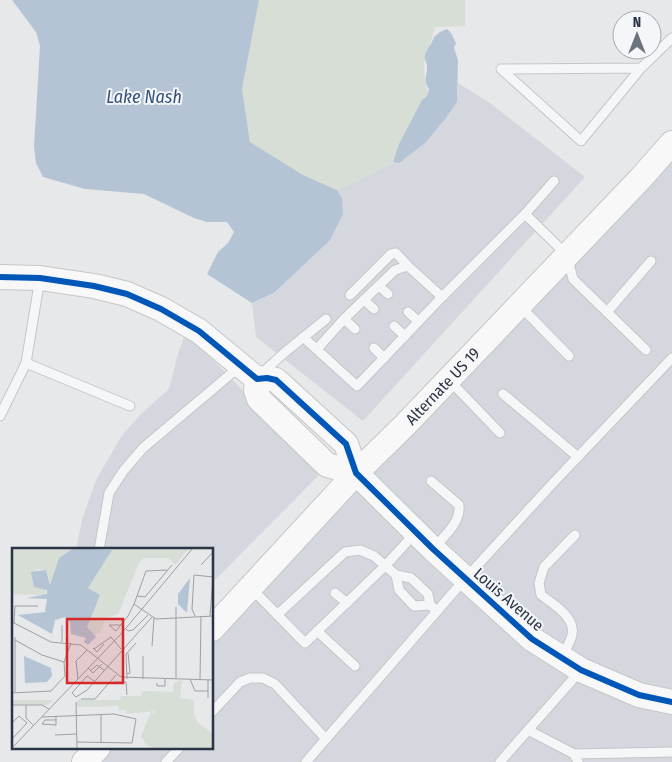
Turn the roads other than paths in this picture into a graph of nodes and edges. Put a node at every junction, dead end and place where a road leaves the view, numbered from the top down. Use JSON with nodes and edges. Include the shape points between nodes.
{"nodes":[{"id":1,"x":672,"y":38,"type":"edge"},
{"id":2,"x":641,"y":68,"type":"junction"},
{"id":3,"x":672,"y":143,"type":"edge"},
{"id":4,"x":554,"y":181,"type":"dead end"},
{"id":5,"x":525,"y":214,"type":"junction"},
{"id":6,"x":568,"y":255,"type":"junction"},
{"id":7,"x":650,"y":261,"type":"dead end"},
{"id":8,"x":408,"y":266,"type":"junction"},
{"id":9,"x":0,"y":277,"type":"edge"},
{"id":10,"x":40,"y":278,"type":"junction"},
{"id":11,"x":379,"y":286,"type":"junction"},
{"id":12,"x":388,"y":294,"type":"dead end"},
{"id":13,"x":350,"y":295,"type":"dead end"},
{"id":14,"x":442,"y":297,"type":"junction"},
{"id":15,"x":364,"y":300,"type":"junction"},
{"id":16,"x":520,"y":305,"type":"junction"},
{"id":17,"x":374,"y":309,"type":"dead end"},
{"id":18,"x":408,"y":312,"type":"dead end"},
{"id":19,"x":606,"y":312,"type":"junction"},
{"id":20,"x":326,"y":319,"type":"dead end"},
{"id":21,"x":344,"y":319,"type":"junction"},
{"id":22,"x":418,"y":321,"type":"junction"},
{"id":23,"x":394,"y":326,"type":"dead end"},
{"id":24,"x":355,"y":329,"type":"dead end"},
{"id":25,"x":405,"y":336,"type":"junction"},
{"id":26,"x":303,"y":337,"type":"junction"},
{"id":27,"x":374,"y":348,"type":"dead end"},
{"id":28,"x":317,"y":349,"type":"junction"},
{"id":29,"x":646,"y":350,"type":"dead end"},
{"id":30,"x":569,"y":356,"type":"dead end"},
{"id":31,"x":384,"y":358,"type":"junction"},
{"id":32,"x":672,"y":358,"type":"edge"},
{"id":33,"x":26,"y":362,"type":"junction"},
{"id":34,"x":249,"y":372,"type":"junction"},
{"id":35,"x":448,"y":379,"type":"junction"},
{"id":36,"x":503,"y":394,"type":"dead end"},
{"id":37,"x":130,"y":406,"type":"dead end"},
{"id":38,"x":0,"y":416,"type":"edge"},
{"id":39,"x":500,"y":433,"type":"dead end"},
{"id":40,"x":578,"y":457,"type":"junction"},
{"id":41,"x":356,"y":473,"type":"junction"},
{"id":42,"x":431,"y":481,"type":"dead end"},
{"id":43,"x":416,"y":532,"type":"junction"},
{"id":44,"x":575,"y":535,"type":"dead end"},
{"id":45,"x":99,"y":548,"type":"edge"},
{"id":46,"x":433,"y":549,"type":"junction"},
{"id":47,"x":386,"y":565,"type":"junction"},
{"id":48,"x":396,"y":575,"type":"junction"},
{"id":49,"x":465,"y":579,"type":"junction"},
{"id":50,"x":251,"y":588,"type":"junction"},
{"id":51,"x":335,"y":593,"type":"dead end"},
{"id":52,"x":347,"y":603,"type":"junction"},
{"id":53,"x":434,"y":608,"type":"junction"},
{"id":54,"x":277,"y":615,"type":"junction"},
{"id":55,"x":214,"y":627,"type":"edge"},
{"id":56,"x":317,"y":632,"type":"junction"},
{"id":57,"x":571,"y":664,"type":"junction"},
{"id":58,"x":355,"y":666,"type":"dead end"},
{"id":59,"x":672,"y":702,"type":"edge"},
{"id":60,"x":214,"y":710,"type":"edge"},
{"id":61,"x":528,"y":730,"type":"junction"},
{"id":62,"x":326,"y":738,"type":"junction"},
{"id":63,"x":96,"y":750,"type":"edge"},
{"id":64,"x":177,"y":750,"type":"edge"},
{"id":65,"x":672,"y":752,"type":"edge"},
{"id":66,"x":576,"y":758,"type":"edge"},
{"id":67,"x":84,"y":762,"type":"edge"},
{"id":68,"x":166,"y":762,"type":"edge"},
{"id":69,"x":306,"y":762,"type":"edge"},
{"id":70,"x":500,"y":762,"type":"edge"}],
"edges":[{"from":1,"to":2,"type":"lane"},
{"from":2,"to":2,"type":"lane","via":[[581,141],[501,69],[604,68]]},
{"from":3,"to":6,"type":"street","name":"Alternate US 19"},
{"from":4,"to":5,"type":"lane"},
{"from":5,"to":6,"type":"lane"},
{"from":5,"to":14,"type":"lane"},
{"from":6,"to":16,"type":"street","name":"Alternate US 19"},
{"from":6,"to":19,"type":"lane","via":[[573,279]]},
{"from":7,"to":19,"type":"lane"},
{"from":8,"to":11,"type":"lane","via":[[395,270]]},
{"from":8,"to":13,"type":"lane","via":[[396,252],[391,254]]},
{"from":8,"to":14,"type":"lane"},
{"from":9,"to":10,"type":"street"},
{"from":10,"to":33,"type":"lane"},
{"from":10,"to":34,"type":"street","via":[[127,294],[161,309],[199,331]]},
{"from":11,"to":12,"type":"lane"},
{"from":11,"to":15,"type":"lane"},
{"from":14,"to":22,"type":"lane"},
{"from":15,"to":17,"type":"lane"},
{"from":15,"to":21,"type":"lane"},
{"from":16,"to":30,"type":"lane"},
{"from":16,"to":35,"type":"street","name":"Alternate US 19"},
{"from":18,"to":22,"type":"lane"},
{"from":19,"to":29,"type":"lane"},
{"from":20,"to":26,"type":"lane"},
{"from":21,"to":24,"type":"lane"},
{"from":21,"to":28,"type":"lane"},
{"from":22,"to":25,"type":"lane"},
{"from":23,"to":25,"type":"lane"},
{"from":25,"to":31,"type":"lane"},
{"from":26,"to":28,"type":"lane"},
{"from":26,"to":34,"type":"lane"},
{"from":27,"to":31,"type":"lane"},
{"from":28,"to":31,"type":"lane","via":[[357,386]]},
{"from":32,"to":40,"type":"lane"},
{"from":33,"to":37,"type":"lane"},
{"from":33,"to":38,"type":"lane"},
{"from":34,"to":41,"type":"street","via":[[276,380],[346,444]]},
{"from":34,"to":45,"type":"lane","via":[[143,448],[124,470],[109,493]]},
{"from":35,"to":39,"type":"lane"},
{"from":35,"to":41,"type":"street","name":"Alternate US 19"},
{"from":36,"to":40,"type":"lane"},
{"from":40,"to":49,"type":"lane"},
{"from":41,"to":43,"type":"street","name":"Louis Avenue"},
{"from":41,"to":50,"type":"street","name":"Alternate US 19"},
{"from":42,"to":46,"type":"lane","via":[[459,505],[460,512],[457,521]]},
{"from":43,"to":46,"type":"street","name":"Louis Avenue"},
{"from":43,"to":47,"type":"lane"},
{"from":44,"to":57,"type":"lane","via":[[544,567],[539,583],[541,595],[563,612],[573,628]]},
{"from":46,"to":49,"type":"street","name":"Louis Avenue"},
{"from":47,"to":48,"type":"lane"},
{"from":47,"to":52,"type":"lane"},
{"from":47,"to":54,"type":"lane","via":[[360,550],[345,552],[320,579]]},
{"from":48,"to":53,"type":"lane","via":[[411,578],[428,594]]},
{"from":48,"to":53,"type":"lane","via":[[399,590],[414,606]]},
{"from":49,"to":53,"type":"lane"},
{"from":49,"to":57,"type":"street","name":"Louis Avenue","via":[[532,639]]},
{"from":50,"to":54,"type":"lane"},
{"from":50,"to":55,"type":"street","name":"Alternate US 19"},
{"from":51,"to":52,"type":"lane"},
{"from":52,"to":56,"type":"lane"},
{"from":53,"to":62,"type":"lane"},
{"from":54,"to":56,"type":"lane","via":[[305,644]]},
{"from":56,"to":58,"type":"lane"},
{"from":57,"to":59,"type":"street","name":"Louis Avenue","via":[[639,695]]},
{"from":57,"to":61,"type":"lane"},
{"from":60,"to":62,"type":"lane","via":[[240,682],[263,678],[275,684]]},
{"from":61,"to":66,"type":"lane"},
{"from":61,"to":70,"type":"lane"},
{"from":62,"to":69,"type":"lane"},
{"from":63,"to":67,"type":"street"},
{"from":64,"to":68,"type":"lane"},
{"from":65,"to":66,"type":"lane"}]}
